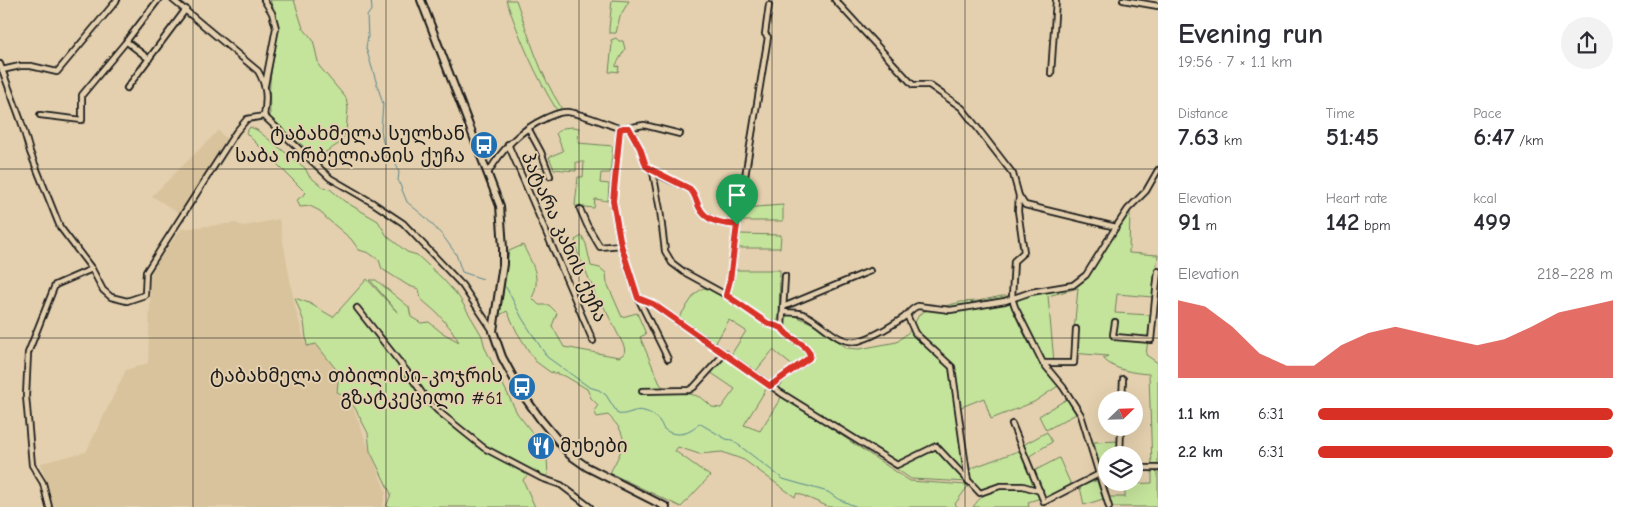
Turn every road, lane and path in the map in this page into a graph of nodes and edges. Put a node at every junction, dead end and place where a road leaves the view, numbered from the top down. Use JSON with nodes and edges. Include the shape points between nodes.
{"nodes":[{"id":1,"x":117,"y":0,"type":"edge"},
{"id":2,"x":158,"y":0,"type":"edge"},
{"id":3,"x":174,"y":0,"type":"edge"},
{"id":4,"x":264,"y":0,"type":"edge"},
{"id":5,"x":421,"y":0,"type":"edge"},
{"id":6,"x":835,"y":0,"type":"edge"},
{"id":7,"x":1056,"y":0,"type":"edge"},
{"id":8,"x":1123,"y":0,"type":"edge"},
{"id":9,"x":769,"y":5,"type":"dead end"},
{"id":10,"x":1158,"y":6,"type":"edge"},
{"id":11,"x":186,"y":9,"type":"junction"},
{"id":12,"x":127,"y":42,"type":"junction"},
{"id":13,"x":149,"y":59,"type":"junction"},
{"id":14,"x":0,"y":64,"type":"edge"},
{"id":15,"x":2,"y":70,"type":"junction"},
{"id":16,"x":1052,"y":74,"type":"dead end"},
{"id":17,"x":265,"y":86,"type":"junction"},
{"id":18,"x":127,"y":88,"type":"dead end"},
{"id":19,"x":40,"y":115,"type":"dead end"},
{"id":20,"x":264,"y":116,"type":"junction"},
{"id":21,"x":528,"y":128,"type":"junction"},
{"id":22,"x":629,"y":128,"type":"junction"},
{"id":23,"x":620,"y":129,"type":"junction"},
{"id":24,"x":680,"y":134,"type":"dead end"},
{"id":25,"x":508,"y":144,"type":"junction"},
{"id":26,"x":1158,"y":170,"type":"edge"},
{"id":27,"x":488,"y":172,"type":"junction"},
{"id":28,"x":653,"y":172,"type":"junction"},
{"id":29,"x":550,"y":176,"type":"dead end"},
{"id":30,"x":1018,"y":196,"type":"junction"},
{"id":31,"x":580,"y":209,"type":"dead end"},
{"id":32,"x":737,"y":225,"type":"junction"},
{"id":33,"x":1116,"y":227,"type":"junction"},
{"id":34,"x":621,"y":245,"type":"junction"},
{"id":35,"x":92,"y":270,"type":"junction"},
{"id":36,"x":870,"y":271,"type":"dead end"},
{"id":37,"x":1158,"y":271,"type":"edge"},
{"id":38,"x":785,"y":276,"type":"dead end"},
{"id":39,"x":1157,"y":293,"type":"edge"},
{"id":40,"x":726,"y":295,"type":"junction"},
{"id":41,"x":638,"y":298,"type":"junction"},
{"id":42,"x":1012,"y":298,"type":"junction"},
{"id":43,"x":356,"y":308,"type":"dead end"},
{"id":44,"x":783,"y":310,"type":"junction"},
{"id":45,"x":907,"y":315,"type":"junction"},
{"id":46,"x":1115,"y":322,"type":"dead end"},
{"id":47,"x":782,"y":328,"type":"junction"},
{"id":48,"x":1076,"y":329,"type":"dead end"},
{"id":49,"x":493,"y":331,"type":"junction"},
{"id":50,"x":593,"y":342,"type":"dead end"},
{"id":51,"x":725,"y":353,"type":"junction"},
{"id":52,"x":668,"y":359,"type":"dead end"},
{"id":53,"x":1043,"y":364,"type":"junction"},
{"id":54,"x":1123,"y":379,"type":"dead end"},
{"id":55,"x":770,"y":386,"type":"junction"},
{"id":56,"x":642,"y":391,"type":"dead end"},
{"id":57,"x":1122,"y":391,"type":"edge"},
{"id":58,"x":1012,"y":424,"type":"dead end"},
{"id":59,"x":1143,"y":468,"type":"edge"},
{"id":60,"x":1158,"y":468,"type":"edge"},
{"id":61,"x":1098,"y":469,"type":"edge"},
{"id":62,"x":1098,"y":473,"type":"edge"},
{"id":63,"x":968,"y":483,"type":"junction"},
{"id":64,"x":1040,"y":490,"type":"junction"},
{"id":65,"x":1104,"y":491,"type":"edge"},
{"id":66,"x":1044,"y":502,"type":"junction"},
{"id":67,"x":49,"y":507,"type":"edge"},
{"id":68,"x":590,"y":507,"type":"edge"},
{"id":69,"x":666,"y":507,"type":"edge"},
{"id":70,"x":1047,"y":507,"type":"edge"},
{"id":71,"x":1109,"y":507,"type":"edge"}],
"edges":[{"from":1,"to":15,"type":"street","via":[[57,72],[31,66]]},
{"from":2,"to":12,"type":"street"},
{"from":3,"to":11,"type":"street"},
{"from":4,"to":17,"type":"street","via":[[276,28]]},
{"from":5,"to":27,"type":"main road"},
{"from":6,"to":30,"type":"street","via":[[913,85],[929,85],[962,108],[1013,174]]},
{"from":7,"to":16,"type":"street"},
{"from":8,"to":10,"type":"street"},
{"from":9,"to":32,"type":"street","via":[[768,37]]},
{"from":11,"to":13,"type":"street"},
{"from":11,"to":17,"type":"street","via":[[253,66]]},
{"from":12,"to":13,"type":"street"},
{"from":12,"to":19,"type":"street","via":[[82,95],[82,120]]},
{"from":13,"to":18,"type":"street"},
{"from":14,"to":15,"type":"street"},
{"from":15,"to":35,"type":"street","via":[[60,227]]},
{"from":17,"to":20,"type":"street"},
{"from":20,"to":35,"type":"street","via":[[248,120],[222,152],[146,272],[145,295],[127,301],[111,298]]},
{"from":20,"to":49,"type":"street","via":[[330,178],[402,224],[462,285]]},
{"from":21,"to":23,"type":"street","via":[[561,112],[568,112]]},
{"from":21,"to":25,"type":"street"},
{"from":21,"to":29,"type":"street"},
{"from":22,"to":23,"type":"street"},
{"from":22,"to":24,"type":"street","via":[[644,125]]},
{"from":22,"to":28,"type":"street","via":[[646,166]]},
{"from":23,"to":34,"type":"street","via":[[612,192]]},
{"from":25,"to":27,"type":"street"},
{"from":25,"to":50,"type":"street","name":"პატარა კახის ქუჩა"},
{"from":26,"to":33,"type":"street","via":[[1146,191]]},
{"from":27,"to":49,"type":"main road","via":[[500,206],[503,248],[502,278]]},
{"from":28,"to":32,"type":"street","via":[[690,189],[704,216]]},
{"from":28,"to":40,"type":"street","via":[[668,258],[684,272]]},
{"from":30,"to":33,"type":"street","via":[[1025,205]]},
{"from":30,"to":42,"type":"street","via":[[1024,252],[1014,261]]},
{"from":31,"to":34,"type":"street","via":[[600,247]]},
{"from":32,"to":40,"type":"street"},
{"from":33,"to":42,"type":"street","via":[[1086,275],[1073,285]]},
{"from":34,"to":41,"type":"street"},
{"from":35,"to":67,"type":"street","via":[[55,285],[28,353],[26,396],[32,465],[43,483]]},
{"from":36,"to":44,"type":"street"},
{"from":37,"to":39,"type":"street"},
{"from":38,"to":44,"type":"street"},
{"from":39,"to":46,"type":"street","via":[[1150,341],[1114,337]]},
{"from":40,"to":47,"type":"street","via":[[767,323]]},
{"from":41,"to":51,"type":"street","via":[[653,304]]},
{"from":41,"to":52,"type":"street"},
{"from":42,"to":45,"type":"street","via":[[950,310],[918,306]]},
{"from":42,"to":53,"type":"street"},
{"from":43,"to":68,"type":"street","via":[[438,411],[484,448],[541,478],[562,484]]},
{"from":44,"to":45,"type":"street","via":[[803,314],[848,342],[875,334]]},
{"from":44,"to":47,"type":"street"},
{"from":45,"to":63,"type":"street","via":[[915,333],[952,367]]},
{"from":47,"to":55,"type":"street","via":[[808,349],[810,355]]},
{"from":48,"to":53,"type":"street","via":[[1074,363]]},
{"from":49,"to":69,"type":"main road","via":[[502,357],[521,392],[570,455],[587,468]]},
{"from":51,"to":55,"type":"street"},
{"from":51,"to":56,"type":"street","via":[[689,390]]},
{"from":53,"to":61,"type":"street","via":[[1081,415]]},
{"from":54,"to":57,"type":"street"},
{"from":55,"to":63,"type":"street","via":[[897,465],[936,446]]},
{"from":58,"to":64,"type":"street"},
{"from":59,"to":60,"type":"street"},
{"from":62,"to":66,"type":"street"},
{"from":63,"to":64,"type":"street","via":[[980,493],[1000,486]]},
{"from":64,"to":66,"type":"street"},
{"from":65,"to":71,"type":"street"},
{"from":66,"to":70,"type":"street"}]}
